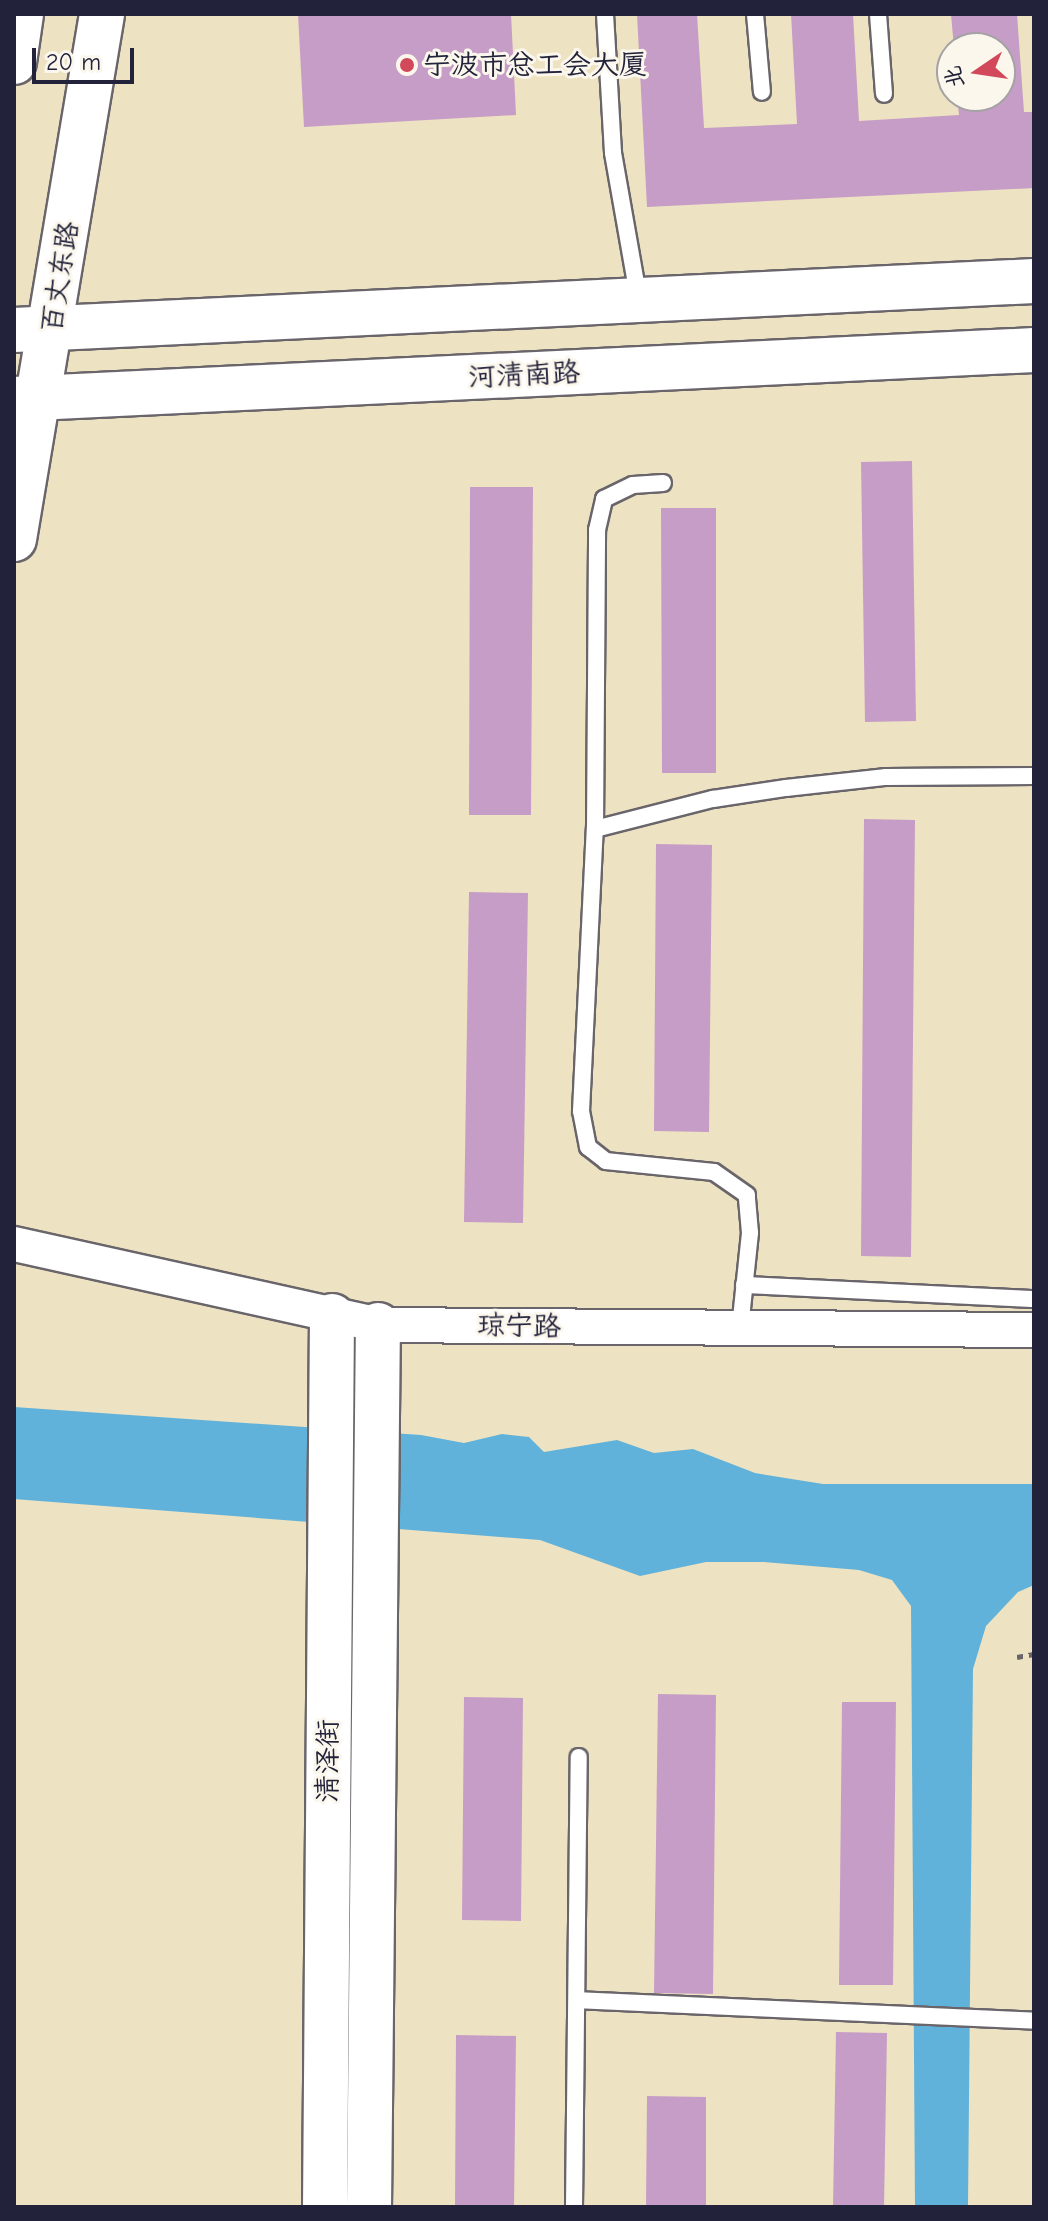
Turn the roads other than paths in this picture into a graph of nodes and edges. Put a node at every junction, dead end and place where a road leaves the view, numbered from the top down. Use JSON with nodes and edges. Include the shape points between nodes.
{"nodes":[{"id":1,"x":21,"y":14,"type":"edge"},
{"id":2,"x":102,"y":14,"type":"edge"},
{"id":3,"x":605,"y":14,"type":"edge"},
{"id":4,"x":755,"y":14,"type":"edge"},
{"id":5,"x":878,"y":14,"type":"edge"},
{"id":6,"x":14,"y":62,"type":"edge"},
{"id":7,"x":762,"y":92,"type":"dead end"},
{"id":8,"x":884,"y":94,"type":"dead end"},
{"id":9,"x":1034,"y":281,"type":"edge"},
{"id":10,"x":639,"y":301,"type":"junction"},
{"id":11,"x":33,"y":329,"type":"edge"},
{"id":12,"x":1034,"y":350,"type":"edge"},
{"id":13,"x":28,"y":399,"type":"edge"},
{"id":14,"x":663,"y":483,"type":"dead end"},
{"id":15,"x":14,"y":539,"type":"edge"},
{"id":16,"x":1034,"y":776,"type":"edge"},
{"id":17,"x":595,"y":829,"type":"junction"},
{"id":18,"x":14,"y":1244,"type":"edge"},
{"id":19,"x":744,"y":1285,"type":"junction"},
{"id":20,"x":1034,"y":1299,"type":"edge"},
{"id":21,"x":332,"y":1316,"type":"junction"},
{"id":22,"x":378,"y":1325,"type":"junction"},
{"id":23,"x":740,"y":1328,"type":"junction"},
{"id":24,"x":1034,"y":1330,"type":"edge"},
{"id":25,"x":579,"y":1757,"type":"dead end"},
{"id":26,"x":577,"y":2000,"type":"junction"},
{"id":27,"x":1034,"y":2021,"type":"edge"},
{"id":28,"x":325,"y":2207,"type":"edge"},
{"id":29,"x":369,"y":2207,"type":"edge"},
{"id":30,"x":574,"y":2207,"type":"edge"}],
"edges":[{"from":1,"to":6,"type":"main road"},
{"from":2,"to":11,"type":"main road","name":"百丈东路"},
{"from":3,"to":10,"type":"lane","via":[[613,153]]},
{"from":4,"to":7,"type":"lane"},
{"from":5,"to":8,"type":"lane"},
{"from":9,"to":10,"type":"main road"},
{"from":10,"to":11,"type":"main road"},
{"from":11,"to":13,"type":"main road","name":"百丈东路"},
{"from":12,"to":13,"type":"main road","name":"河清南路"},
{"from":13,"to":15,"type":"main road","name":"百丈东路"},
{"from":14,"to":17,"type":"lane","via":[[633,485],[604,499],[597,530]]},
{"from":16,"to":17,"type":"lane","via":[[886,777],[786,788],[713,799]]},
{"from":17,"to":19,"type":"lane","via":[[581,1111],[588,1147],[606,1161],[714,1172],[747,1195],[750,1233]]},
{"from":18,"to":21,"type":"street","name":"琼宁路"},
{"from":19,"to":20,"type":"lane"},
{"from":19,"to":23,"type":"lane"},
{"from":21,"to":22,"type":"street","name":"琼宁路"},
{"from":21,"to":28,"type":"main road","name":"清泽街"},
{"from":22,"to":23,"type":"street","name":"琼宁路"},
{"from":22,"to":29,"type":"main road","name":"清泽街"},
{"from":23,"to":24,"type":"street","name":"琼宁路"},
{"from":25,"to":26,"type":"lane"},
{"from":26,"to":27,"type":"lane"},
{"from":26,"to":30,"type":"lane"}]}
